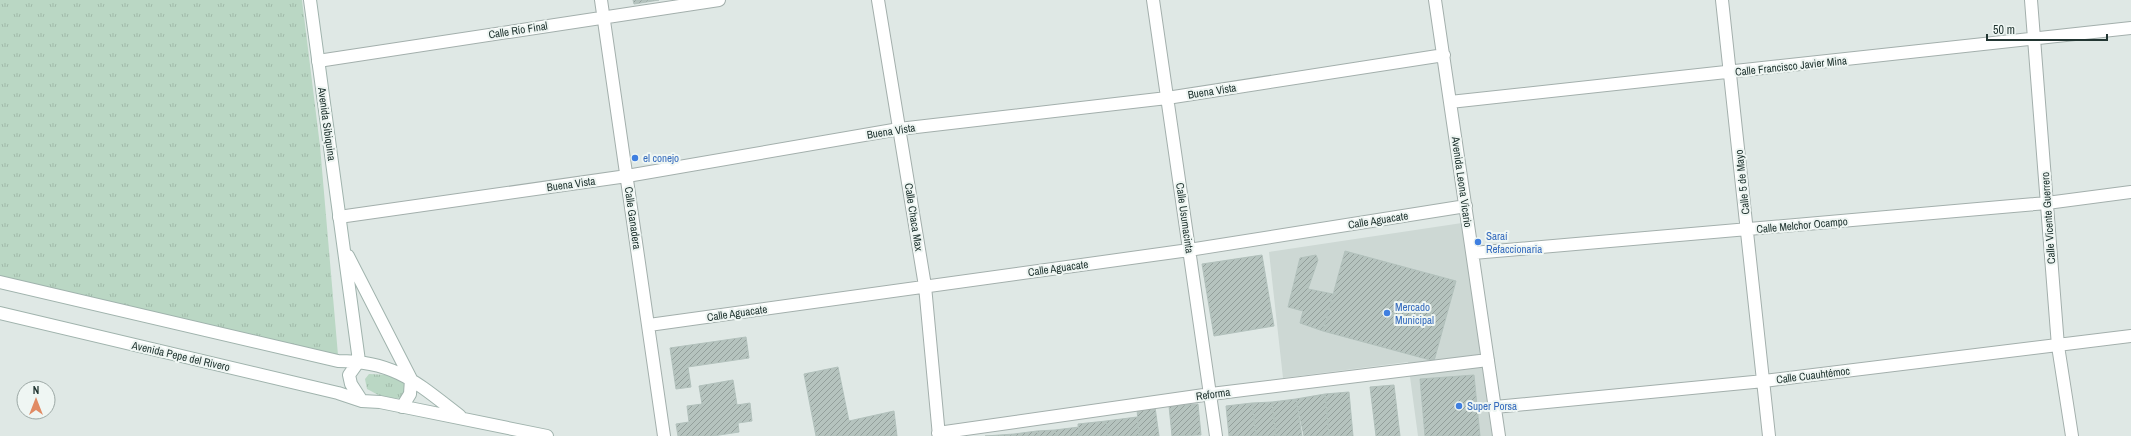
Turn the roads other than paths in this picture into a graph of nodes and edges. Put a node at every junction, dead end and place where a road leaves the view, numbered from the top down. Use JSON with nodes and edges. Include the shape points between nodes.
{"nodes":[{"id":1,"x":310,"y":0,"type":"edge"},
{"id":2,"x":601,"y":0,"type":"edge"},
{"id":3,"x":719,"y":0,"type":"edge"},
{"id":4,"x":878,"y":0,"type":"edge"},
{"id":5,"x":1153,"y":0,"type":"edge"},
{"id":6,"x":1435,"y":0,"type":"edge"},
{"id":7,"x":1722,"y":0,"type":"edge"},
{"id":8,"x":2031,"y":0,"type":"edge"},
{"id":9,"x":604,"y":16,"type":"junction"},
{"id":10,"x":2131,"y":28,"type":"edge"},
{"id":11,"x":2035,"y":38,"type":"junction"},
{"id":12,"x":1444,"y":55,"type":"junction"},
{"id":13,"x":318,"y":62,"type":"junction"},
{"id":14,"x":1730,"y":72,"type":"junction"},
{"id":15,"x":1167,"y":98,"type":"junction"},
{"id":16,"x":1450,"y":102,"type":"junction"},
{"id":17,"x":899,"y":129,"type":"junction"},
{"id":18,"x":627,"y":176,"type":"junction"},
{"id":19,"x":2131,"y":192,"type":"edge"},
{"id":20,"x":2047,"y":203,"type":"junction"},
{"id":21,"x":1466,"y":206,"type":"junction"},
{"id":22,"x":339,"y":217,"type":"junction"},
{"id":23,"x":1747,"y":230,"type":"junction"},
{"id":24,"x":343,"y":247,"type":"junction"},
{"id":25,"x":1189,"y":250,"type":"junction"},
{"id":26,"x":1473,"y":253,"type":"junction"},
{"id":27,"x":0,"y":282,"type":"edge"},
{"id":28,"x":925,"y":286,"type":"junction"},
{"id":29,"x":0,"y":313,"type":"edge"},
{"id":30,"x":649,"y":325,"type":"junction"},
{"id":31,"x":2131,"y":336,"type":"edge"},
{"id":32,"x":2058,"y":346,"type":"junction"},
{"id":33,"x":1488,"y":360,"type":"junction"},
{"id":34,"x":359,"y":361,"type":"junction"},
{"id":35,"x":411,"y":379,"type":"junction"},
{"id":36,"x":1764,"y":381,"type":"junction"},
{"id":37,"x":1211,"y":394,"type":"junction"},
{"id":38,"x":362,"y":401,"type":"junction"},
{"id":39,"x":402,"y":407,"type":"junction"},
{"id":40,"x":1495,"y":408,"type":"junction"},
{"id":41,"x":463,"y":418,"type":"junction"},
{"id":42,"x":939,"y":435,"type":"edge"},
{"id":43,"x":547,"y":436,"type":"edge"},
{"id":44,"x":664,"y":436,"type":"edge"},
{"id":45,"x":1216,"y":436,"type":"edge"},
{"id":46,"x":1499,"y":436,"type":"edge"},
{"id":47,"x":1769,"y":436,"type":"edge"},
{"id":48,"x":2072,"y":436,"type":"edge"}],
"edges":[{"from":1,"to":13,"type":"street","name":"Avenida Sibiquina"},
{"from":2,"to":9,"type":"street","name":"Calle Ganadera"},
{"from":3,"to":9,"type":"street","name":"Calle Río Final"},
{"from":4,"to":17,"type":"street","name":"Calle Chaca Max"},
{"from":5,"to":15,"type":"street","name":"Calle Usumacinta"},
{"from":6,"to":12,"type":"street","name":"Avenida Leona Vicario"},
{"from":7,"to":14,"type":"street","name":"Calle 5 de Mayo"},
{"from":8,"to":11,"type":"street","name":"Calle Vicente Guerrero"},
{"from":9,"to":13,"type":"street","name":"Calle Río Final"},
{"from":9,"to":18,"type":"street","name":"Calle Ganadera"},
{"from":10,"to":11,"type":"street","name":"Calle Francisco Javier Mina"},
{"from":11,"to":14,"type":"street","name":"Calle Francisco Javier Mina"},
{"from":11,"to":20,"type":"street","name":"Calle Vicente Guerrero"},
{"from":12,"to":15,"type":"street","name":"Buena Vista"},
{"from":12,"to":16,"type":"street","name":"Avenida Leona Vicario"},
{"from":13,"to":22,"type":"street","name":"Avenida Sibiquina"},
{"from":14,"to":16,"type":"street","name":"Calle Francisco Javier Mina"},
{"from":14,"to":23,"type":"street","name":"Calle 5 de Mayo"},
{"from":15,"to":17,"type":"street","name":"Buena Vista"},
{"from":15,"to":25,"type":"street","name":"Calle Usumacinta"},
{"from":16,"to":21,"type":"street","name":"Avenida Leona Vicario"},
{"from":17,"to":18,"type":"street","name":"Buena Vista"},
{"from":17,"to":28,"type":"street","name":"Calle Chaca Max"},
{"from":18,"to":22,"type":"street","name":"Buena Vista"},
{"from":18,"to":30,"type":"street","name":"Calle Ganadera"},
{"from":19,"to":20,"type":"street","name":"Calle Melchor Ocampo"},
{"from":20,"to":23,"type":"street","name":"Calle Melchor Ocampo"},
{"from":20,"to":32,"type":"street","name":"Calle Vicente Guerrero"},
{"from":21,"to":25,"type":"street","name":"Calle Aguacate"},
{"from":21,"to":26,"type":"street","name":"Avenida Leona Vicario"},
{"from":22,"to":24,"type":"street","name":"Avenida Sibiquina"},
{"from":23,"to":26,"type":"street","name":"Calle Melchor Ocampo"},
{"from":23,"to":36,"type":"street","name":"Calle 5 de Mayo"},
{"from":24,"to":34,"type":"street","name":"Avenida Sibiquina"},
{"from":24,"to":35,"type":"street","name":"Avenida Sibiquina"},
{"from":25,"to":28,"type":"street","name":"Calle Aguacate"},
{"from":25,"to":37,"type":"street","name":"Calle Usumacinta"},
{"from":26,"to":33,"type":"street","name":"Avenida Leona Vicario"},
{"from":27,"to":34,"type":"street","via":[[338,361]]},
{"from":28,"to":30,"type":"street","name":"Calle Aguacate"},
{"from":28,"to":42,"type":"street","name":"Calle Chaca Max"},
{"from":29,"to":38,"type":"street","name":"Avenida Pepe del Rivero","via":[[338,393]]},
{"from":30,"to":44,"type":"street","name":"Calle Ganadera"},
{"from":31,"to":32,"type":"street","name":"Calle Cuauhtémoc"},
{"from":32,"to":36,"type":"street","name":"Calle Cuauhtémoc"},
{"from":32,"to":48,"type":"street","name":"Calle Vicente Guerrero"},
{"from":33,"to":37,"type":"street","name":"Reforma"},
{"from":33,"to":40,"type":"street","name":"Avenida Leona Vicario"},
{"from":34,"to":35,"type":"street","via":[[398,371]]},
{"from":34,"to":38,"type":"street","via":[[349,375],[351,384]]},
{"from":35,"to":39,"type":"street","via":[[410,394]]},
{"from":35,"to":41,"type":"street"},
{"from":36,"to":40,"type":"street","name":"Calle Cuauhtémoc"},
{"from":36,"to":47,"type":"street","name":"Calle 5 de Mayo"},
{"from":37,"to":42,"type":"street","name":"Reforma"},
{"from":37,"to":45,"type":"street","name":"Calle Usumacinta"},
{"from":38,"to":39,"type":"street","name":"Avenida Pepe del Rivero"},
{"from":39,"to":41,"type":"street","name":"Avenida Pepe del Rivero"},
{"from":40,"to":46,"type":"street","name":"Avenida Leona Vicario"},
{"from":41,"to":43,"type":"street","name":"Avenida Pepe del Rivero"}]}
